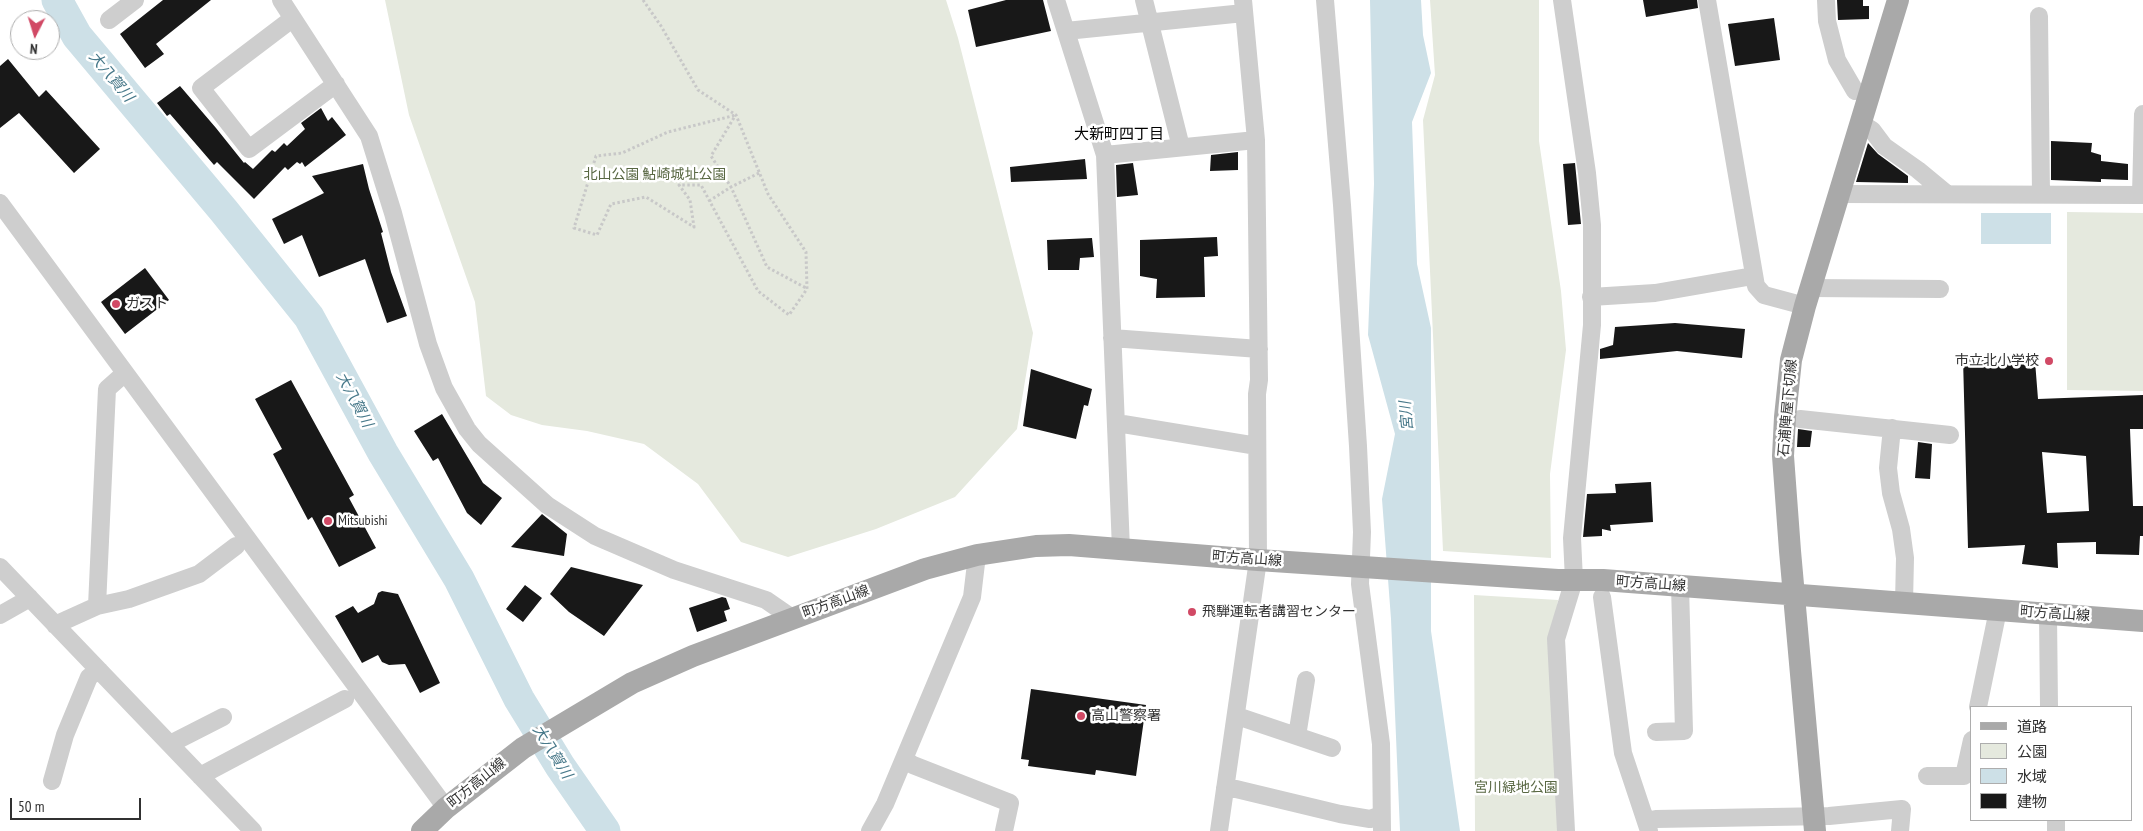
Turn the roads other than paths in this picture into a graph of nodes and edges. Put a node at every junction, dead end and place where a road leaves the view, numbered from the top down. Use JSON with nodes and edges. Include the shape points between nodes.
{"nodes":[{"id":1,"x":134,"y":0,"type":"edge"},
{"id":2,"x":281,"y":0,"type":"edge"},
{"id":3,"x":1056,"y":0,"type":"edge"},
{"id":4,"x":1144,"y":0,"type":"edge"},
{"id":5,"x":1325,"y":0,"type":"edge"},
{"id":6,"x":1562,"y":0,"type":"edge"},
{"id":7,"x":1707,"y":0,"type":"edge"},
{"id":8,"x":1826,"y":0,"type":"edge"},
{"id":9,"x":1898,"y":0,"type":"edge"},
{"id":10,"x":1243,"y":7,"type":"edge"},
{"id":11,"x":2039,"y":16,"type":"dead end"},
{"id":12,"x":292,"y":19,"type":"junction"},
{"id":13,"x":109,"y":20,"type":"dead end"},
{"id":14,"x":1150,"y":23,"type":"junction"},
{"id":15,"x":1066,"y":31,"type":"junction"},
{"id":16,"x":336,"y":84,"type":"junction"},
{"id":17,"x":1855,"y":91,"type":"dead end"},
{"id":18,"x":2143,"y":114,"type":"edge"},
{"id":19,"x":1861,"y":123,"type":"junction"},
{"id":20,"x":1256,"y":140,"type":"junction"},
{"id":21,"x":1180,"y":147,"type":"junction"},
{"id":22,"x":1105,"y":155,"type":"junction"},
{"id":23,"x":1839,"y":194,"type":"junction"},
{"id":24,"x":1947,"y":194,"type":"junction"},
{"id":25,"x":2041,"y":194,"type":"junction"},
{"id":26,"x":2142,"y":195,"type":"edge"},
{"id":27,"x":0,"y":203,"type":"edge"},
{"id":28,"x":1753,"y":276,"type":"junction"},
{"id":29,"x":1940,"y":289,"type":"dead end"},
{"id":30,"x":1591,"y":297,"type":"junction"},
{"id":31,"x":1808,"y":297,"type":"junction"},
{"id":32,"x":1112,"y":338,"type":"junction"},
{"id":33,"x":1259,"y":349,"type":"junction"},
{"id":34,"x":126,"y":373,"type":"junction"},
{"id":35,"x":1800,"y":419,"type":"dead end"},
{"id":36,"x":1117,"y":423,"type":"junction"},
{"id":37,"x":1892,"y":428,"type":"junction"},
{"id":38,"x":1950,"y":435,"type":"dead end"},
{"id":39,"x":1258,"y":446,"type":"junction"},
{"id":40,"x":236,"y":546,"type":"dead end"},
{"id":41,"x":1121,"y":549,"type":"junction"},
{"id":42,"x":976,"y":555,"type":"junction"},
{"id":43,"x":1258,"y":560,"type":"junction"},
{"id":44,"x":1364,"y":566,"type":"junction"},
{"id":45,"x":0,"y":567,"type":"edge"},
{"id":46,"x":1566,"y":580,"type":"junction"},
{"id":47,"x":1680,"y":586,"type":"junction"},
{"id":48,"x":1794,"y":595,"type":"junction"},
{"id":49,"x":1602,"y":597,"type":"dead end"},
{"id":50,"x":30,"y":598,"type":"junction"},
{"id":51,"x":1904,"y":603,"type":"junction"},
{"id":52,"x":97,"y":606,"type":"junction"},
{"id":53,"x":1998,"y":610,"type":"junction"},
{"id":54,"x":2048,"y":614,"type":"junction"},
{"id":55,"x":0,"y":615,"type":"edge"},
{"id":56,"x":792,"y":618,"type":"junction"},
{"id":57,"x":2143,"y":621,"type":"edge"},
{"id":58,"x":55,"y":625,"type":"junction"},
{"id":59,"x":98,"y":670,"type":"junction"},
{"id":60,"x":1306,"y":680,"type":"dead end"},
{"id":61,"x":345,"y":699,"type":"dead end"},
{"id":62,"x":1978,"y":706,"type":"edge"},
{"id":63,"x":2049,"y":706,"type":"edge"},
{"id":64,"x":1236,"y":716,"type":"junction"},
{"id":65,"x":223,"y":717,"type":"dead end"},
{"id":66,"x":1656,"y":732,"type":"dead end"},
{"id":67,"x":1297,"y":736,"type":"junction"},
{"id":68,"x":170,"y":744,"type":"junction"},
{"id":69,"x":1332,"y":748,"type":"dead end"},
{"id":70,"x":1970,"y":749,"type":"edge"},
{"id":71,"x":904,"y":759,"type":"junction"},
{"id":72,"x":200,"y":776,"type":"junction"},
{"id":73,"x":1927,"y":776,"type":"dead end"},
{"id":74,"x":52,"y":781,"type":"dead end"},
{"id":75,"x":1225,"y":788,"type":"junction"},
{"id":76,"x":446,"y":808,"type":"junction"},
{"id":77,"x":1382,"y":823,"type":"edge"},
{"id":78,"x":1814,"y":823,"type":"edge"},
{"id":79,"x":1647,"y":826,"type":"edge"},
{"id":80,"x":253,"y":831,"type":"edge"},
{"id":81,"x":422,"y":831,"type":"edge"},
{"id":82,"x":870,"y":831,"type":"edge"},
{"id":83,"x":1004,"y":831,"type":"edge"},
{"id":84,"x":1219,"y":831,"type":"edge"},
{"id":85,"x":1566,"y":831,"type":"edge"},
{"id":86,"x":1900,"y":831,"type":"edge"}],
"edges":[{"from":1,"to":13,"type":"street"},
{"from":2,"to":12,"type":"street"},
{"from":3,"to":15,"type":"street"},
{"from":4,"to":14,"type":"street"},
{"from":5,"to":44,"type":"street","via":[[1342,205]]},
{"from":6,"to":30,"type":"street","via":[[1587,173],[1592,225]]},
{"from":7,"to":28,"type":"street"},
{"from":8,"to":17,"type":"street","via":[[1837,60]]},
{"from":9,"to":19,"type":"main road","name":"石浦陣屋下切線"},
{"from":10,"to":14,"type":"street"},
{"from":10,"to":20,"type":"street"},
{"from":11,"to":25,"type":"street"},
{"from":12,"to":16,"type":"street"},
{"from":12,"to":16,"type":"street","via":[[201,88],[249,149]]},
{"from":14,"to":15,"type":"street"},
{"from":14,"to":21,"type":"street"},
{"from":15,"to":22,"type":"street"},
{"from":16,"to":56,"type":"street","via":[[369,136],[428,344],[444,388],[473,436],[547,505],[595,536],[674,570],[766,600]]},
{"from":18,"to":26,"type":"street"},
{"from":19,"to":23,"type":"main road","name":"石浦陣屋下切線"},
{"from":19,"to":24,"type":"street","via":[[1872,130],[1884,146]]},
{"from":20,"to":21,"type":"street"},
{"from":20,"to":33,"type":"street"},
{"from":21,"to":22,"type":"street"},
{"from":22,"to":32,"type":"street"},
{"from":23,"to":24,"type":"street"},
{"from":23,"to":31,"type":"main road","name":"石浦陣屋下切線"},
{"from":24,"to":25,"type":"street"},
{"from":25,"to":26,"type":"street"},
{"from":27,"to":34,"type":"street"},
{"from":28,"to":30,"type":"street","via":[[1655,293]]},
{"from":28,"to":31,"type":"street","via":[[1764,295]]},
{"from":29,"to":31,"type":"street"},
{"from":30,"to":46,"type":"street","via":[[1592,325]]},
{"from":31,"to":48,"type":"main road","name":"石浦陣屋下切線","via":[[1791,360],[1783,456]]},
{"from":32,"to":33,"type":"street"},
{"from":32,"to":36,"type":"street"},
{"from":33,"to":39,"type":"street"},
{"from":34,"to":52,"type":"street","via":[[107,389]]},
{"from":34,"to":76,"type":"street"},
{"from":35,"to":37,"type":"street"},
{"from":36,"to":39,"type":"street"},
{"from":36,"to":41,"type":"street"},
{"from":37,"to":38,"type":"street"},
{"from":37,"to":51,"type":"street","via":[[1888,468],[1905,558]]},
{"from":39,"to":43,"type":"street"},
{"from":40,"to":52,"type":"street","via":[[198,574],[129,599]]},
{"from":41,"to":42,"type":"main road","name":"町方高山線","via":[[1036,546]]},
{"from":41,"to":43,"type":"main road","name":"町方高山線"},
{"from":42,"to":56,"type":"main road","name":"町方高山線","via":[[925,569]]},
{"from":42,"to":71,"type":"street","via":[[972,597]]},
{"from":43,"to":44,"type":"main road","name":"町方高山線"},
{"from":43,"to":64,"type":"street"},
{"from":44,"to":46,"type":"main road","name":"町方高山線"},
{"from":44,"to":77,"type":"street","via":[[1381,744]]},
{"from":45,"to":50,"type":"street"},
{"from":46,"to":47,"type":"main road","name":"町方高山線"},
{"from":46,"to":85,"type":"street","via":[[1556,644]]},
{"from":47,"to":48,"type":"main road","name":"町方高山線"},
{"from":47,"to":66,"type":"street","via":[[1684,731]]},
{"from":48,"to":51,"type":"main road","name":"町方高山線"},
{"from":48,"to":78,"type":"main road","name":"石浦陣屋下切線"},
{"from":49,"to":79,"type":"street","via":[[1623,753]]},
{"from":50,"to":55,"type":"street"},
{"from":50,"to":58,"type":"street"},
{"from":51,"to":53,"type":"main road","name":"町方高山線"},
{"from":52,"to":58,"type":"street"},
{"from":53,"to":54,"type":"main road","name":"町方高山線"},
{"from":53,"to":62,"type":"street"},
{"from":54,"to":57,"type":"main road","name":"町方高山線"},
{"from":54,"to":63,"type":"street"},
{"from":56,"to":76,"type":"main road","name":"町方高山線","via":[[632,683],[503,762]]},
{"from":58,"to":59,"type":"street"},
{"from":59,"to":68,"type":"street"},
{"from":59,"to":74,"type":"street","via":[[89,677],[65,735]]},
{"from":60,"to":67,"type":"street"},
{"from":61,"to":72,"type":"street"},
{"from":64,"to":67,"type":"street"},
{"from":64,"to":75,"type":"street"},
{"from":65,"to":68,"type":"street"},
{"from":67,"to":69,"type":"street"},
{"from":68,"to":72,"type":"street"},
{"from":70,"to":73,"type":"street","via":[[1964,776]]},
{"from":71,"to":82,"type":"street","via":[[886,804]]},
{"from":71,"to":83,"type":"street","via":[[1010,804]]},
{"from":72,"to":80,"type":"street"},
{"from":75,"to":77,"type":"street"},
{"from":75,"to":84,"type":"street"},
{"from":76,"to":81,"type":"main road","name":"町方高山線"},
{"from":78,"to":79,"type":"street","via":[[1656,819]]},
{"from":78,"to":86,"type":"street","via":[[1902,809]]}]}
